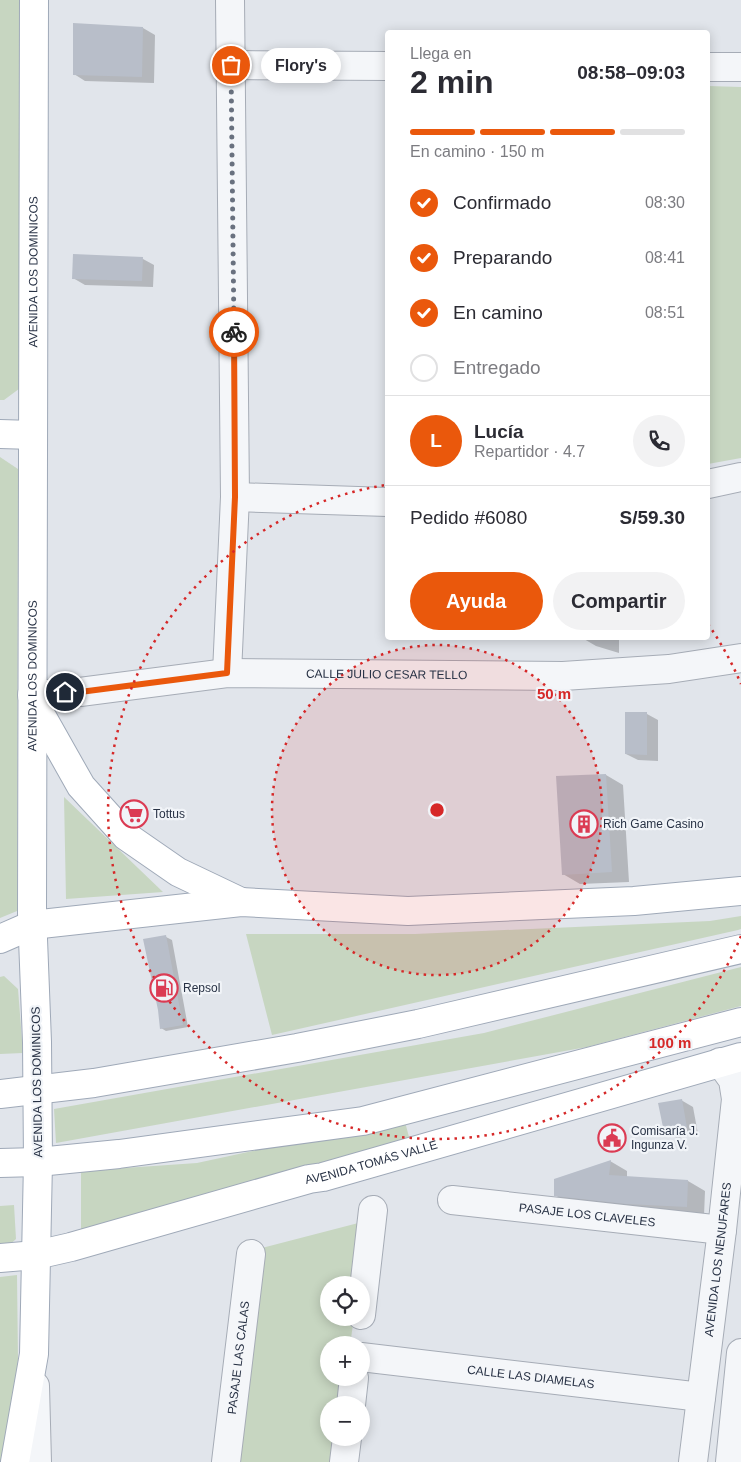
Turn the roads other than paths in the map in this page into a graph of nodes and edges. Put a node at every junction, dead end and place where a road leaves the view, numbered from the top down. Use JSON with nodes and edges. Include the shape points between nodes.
{"nodes":[{"id":1,"x":34,"y":0,"type":"edge"},
{"id":2,"x":230,"y":0,"type":"edge"},
{"id":3,"x":231,"y":65,"type":"junction"},
{"id":4,"x":385,"y":66,"type":"edge"},
{"id":5,"x":710,"y":67,"type":"edge"},
{"id":6,"x":741,"y":67,"type":"edge"},
{"id":7,"x":0,"y":434,"type":"edge"},
{"id":8,"x":33,"y":434,"type":"junction"},
{"id":9,"x":741,"y":476,"type":"edge"},
{"id":10,"x":710,"y":484,"type":"edge"},
{"id":11,"x":235,"y":497,"type":"junction"},
{"id":12,"x":385,"y":502,"type":"edge"},
{"id":13,"x":741,"y":658,"type":"edge"},
{"id":14,"x":227,"y":673,"type":"junction"},
{"id":15,"x":32,"y":697,"type":"junction"},
{"id":16,"x":741,"y":891,"type":"edge"},
{"id":17,"x":241,"y":902,"type":"junction"},
{"id":18,"x":32,"y":925,"type":"junction"},
{"id":19,"x":0,"y":939,"type":"edge"},
{"id":20,"x":741,"y":949,"type":"edge"},
{"id":21,"x":741,"y":1022,"type":"edge"},
{"id":22,"x":731,"y":1060,"type":"edge"},
{"id":23,"x":37,"y":1090,"type":"junction"},
{"id":24,"x":0,"y":1094,"type":"edge"},
{"id":25,"x":38,"y":1162,"type":"junction"},
{"id":26,"x":0,"y":1163,"type":"edge"},
{"id":27,"x":452,"y":1200,"type":"dead end"},
{"id":28,"x":373,"y":1210,"type":"dead end"},
{"id":29,"x":722,"y":1230,"type":"junction"},
{"id":30,"x":251,"y":1254,"type":"dead end"},
{"id":31,"x":36,"y":1255,"type":"junction"},
{"id":32,"x":0,"y":1258,"type":"edge"},
{"id":33,"x":366,"y":1276,"type":"edge"},
{"id":34,"x":741,"y":1353,"type":"edge"},
{"id":35,"x":34,"y":1354,"type":"junction"},
{"id":36,"x":370,"y":1358,"type":"edge"},
{"id":37,"x":701,"y":1397,"type":"junction"},
{"id":38,"x":346,"y":1446,"type":"edge"},
{"id":39,"x":15,"y":1462,"type":"edge"},
{"id":40,"x":37,"y":1462,"type":"edge"},
{"id":41,"x":226,"y":1462,"type":"edge"},
{"id":42,"x":344,"y":1462,"type":"edge"},
{"id":43,"x":693,"y":1462,"type":"edge"},
{"id":44,"x":730,"y":1462,"type":"edge"}],
"edges":[{"from":1,"to":8,"type":"main road","name":"AVENIDA LOS DOMINICOS"},
{"from":2,"to":3,"type":"street"},
{"from":3,"to":4,"type":"street"},
{"from":3,"to":11,"type":"street"},
{"from":5,"to":6,"type":"street"},
{"from":7,"to":8,"type":"main road"},
{"from":8,"to":15,"type":"main road","name":"AVENIDA LOS DOMINICOS"},
{"from":9,"to":10,"type":"street"},
{"from":11,"to":12,"type":"street"},
{"from":11,"to":14,"type":"street"},
{"from":13,"to":14,"type":"street","name":"CALLE JULIO CESAR TELLO","via":[[669,670],[563,676]]},
{"from":14,"to":15,"type":"street","name":"CALLE JULIO CESAR TELLO"},
{"from":15,"to":17,"type":"main road","via":[[81,786],[126,836],[178,872]]},
{"from":15,"to":18,"type":"main road","name":"AVENIDA LOS DOMINICOS"},
{"from":16,"to":17,"type":"main road","via":[[634,901],[408,911]]},
{"from":17,"to":18,"type":"main road"},
{"from":18,"to":19,"type":"main road"},
{"from":18,"to":23,"type":"main road","name":"AVENIDA LOS DOMINICOS"},
{"from":20,"to":23,"type":"main road","via":[[444,1019],[296,1048]]},
{"from":21,"to":25,"type":"main road","via":[[363,1122]]},
{"from":22,"to":29,"type":"street","name":"AVENIDA LOS NENUFARES","via":[[736,1099]]},
{"from":22,"to":31,"type":"main road","name":"AVENIDA TOMÁS VALLE"},
{"from":23,"to":24,"type":"main road"},
{"from":23,"to":25,"type":"main road","name":"AVENIDA LOS DOMINICOS"},
{"from":25,"to":26,"type":"main road"},
{"from":25,"to":31,"type":"main road","name":"AVENIDA LOS DOMINICOS"},
{"from":27,"to":29,"type":"street","name":"PASAJE LOS CLAVELES"},
{"from":28,"to":33,"type":"street"},
{"from":29,"to":37,"type":"street","name":"AVENIDA LOS NENUFARES"},
{"from":30,"to":41,"type":"street","name":"PASAJE LAS CALAS"},
{"from":31,"to":32,"type":"main road","name":"AVENIDA TOMÁS VALLE"},
{"from":31,"to":35,"type":"main road","name":"AVENIDA LOS DOMINICOS"},
{"from":34,"to":44,"type":"street"},
{"from":35,"to":39,"type":"main road","name":"AVENIDA LOS DOMINICOS"},
{"from":35,"to":40,"type":"street","name":"AVENIDA LOS DOMINICOS"},
{"from":36,"to":37,"type":"street","name":"CALLE LAS DIAMELAS"},
{"from":37,"to":43,"type":"street","name":"AVENIDA LOS NENUFARES"},
{"from":38,"to":42,"type":"street"}]}
